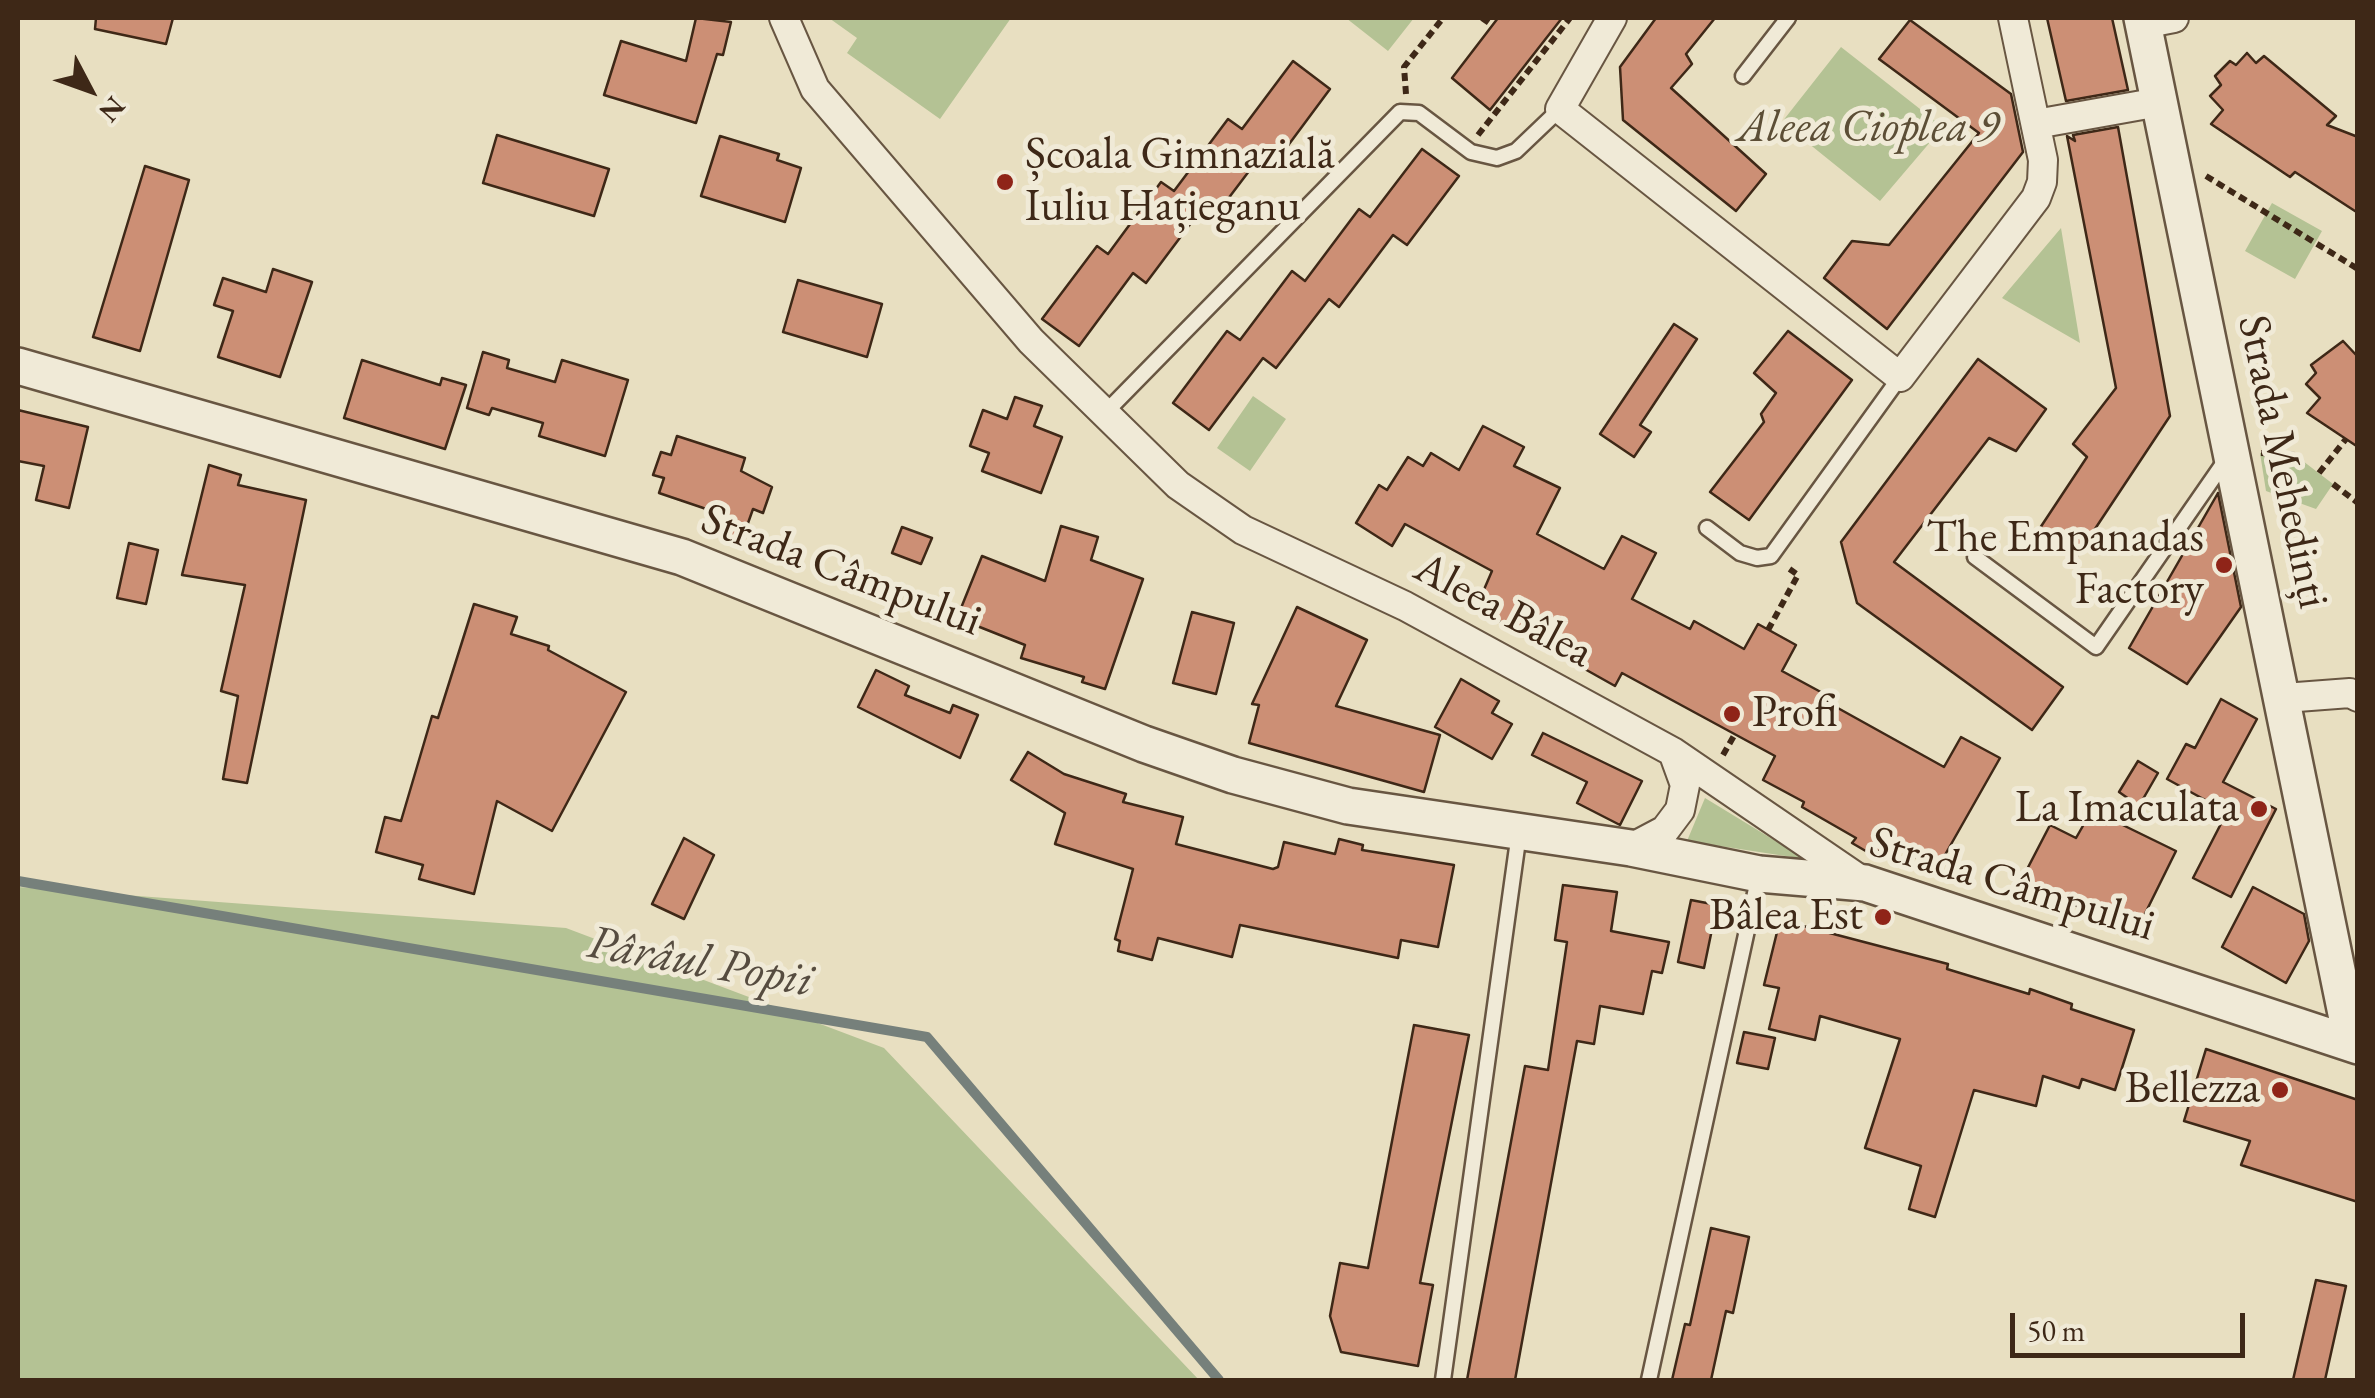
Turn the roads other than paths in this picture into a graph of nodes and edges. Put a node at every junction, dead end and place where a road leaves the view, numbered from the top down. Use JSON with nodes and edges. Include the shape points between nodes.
{"nodes":[{"id":1,"x":784,"y":18,"type":"edge"},
{"id":2,"x":1612,"y":18,"type":"edge"},
{"id":3,"x":1788,"y":18,"type":"edge"},
{"id":4,"x":2013,"y":18,"type":"edge"},
{"id":5,"x":2153,"y":20,"type":"edge"},
{"id":6,"x":1742,"y":76,"type":"dead end"},
{"id":7,"x":2159,"y":102,"type":"junction"},
{"id":8,"x":1560,"y":109,"type":"junction"},
{"id":9,"x":2036,"y":124,"type":"junction"},
{"id":10,"x":18,"y":366,"type":"edge"},
{"id":11,"x":1900,"y":377,"type":"junction"},
{"id":12,"x":1103,"y":415,"type":"junction"},
{"id":13,"x":2232,"y":452,"type":"junction"},
{"id":14,"x":1707,"y":528,"type":"dead end"},
{"id":15,"x":1975,"y":557,"type":"dead end"},
{"id":16,"x":2358,"y":697,"type":"edge"},
{"id":17,"x":2284,"y":698,"type":"junction"},
{"id":18,"x":1673,"y":752,"type":"junction"},
{"id":19,"x":1519,"y":832,"type":"junction"},
{"id":20,"x":1631,"y":848,"type":"junction"},
{"id":21,"x":1759,"y":874,"type":"junction"},
{"id":22,"x":1865,"y":883,"type":"junction"},
{"id":23,"x":2355,"y":1044,"type":"edge"},
{"id":24,"x":1443,"y":1380,"type":"edge"},
{"id":25,"x":1649,"y":1380,"type":"edge"}],
"edges":[{"from":1,"to":12,"type":"street","name":"Aleea Bâlea","via":[[814,89]]},
{"from":2,"to":8,"type":"street"},
{"from":3,"to":6,"type":"lane"},
{"from":4,"to":9,"type":"street"},
{"from":5,"to":7,"type":"street","name":"Strada Mehedinți"},
{"from":7,"to":9,"type":"street"},
{"from":7,"to":13,"type":"street","name":"Strada Mehedinți"},
{"from":8,"to":11,"type":"street"},
{"from":8,"to":12,"type":"lane","via":[[1516,151],[1497,158],[1468,149],[1419,113],[1408,110],[1383,124]]},
{"from":9,"to":11,"type":"street","via":[[2043,160],[2036,198]]},
{"from":10,"to":19,"type":"street","name":"Strada Câmpului","via":[[682,557],[1233,775],[1348,806]]},
{"from":11,"to":14,"type":"lane","via":[[1771,556],[1740,553]]},
{"from":12,"to":18,"type":"street","name":"Aleea Bâlea","via":[[1178,485],[1243,530],[1404,606]]},
{"from":13,"to":15,"type":"lane","via":[[2096,647]]},
{"from":13,"to":17,"type":"street","name":"Strada Mehedinți"},
{"from":16,"to":17,"type":"street"},
{"from":17,"to":23,"type":"street","name":"Strada Mehedinți"},
{"from":18,"to":20,"type":"street","via":[[1685,786],[1680,810],[1665,830]]},
{"from":18,"to":22,"type":"street","name":"Aleea Bâlea"},
{"from":19,"to":20,"type":"street","name":"Strada Câmpului"},
{"from":19,"to":24,"type":"lane"},
{"from":20,"to":21,"type":"street","name":"Strada Câmpului"},
{"from":21,"to":22,"type":"street","name":"Strada Câmpului"},
{"from":21,"to":25,"type":"lane"},
{"from":22,"to":23,"type":"street","name":"Strada Câmpului"}]}
